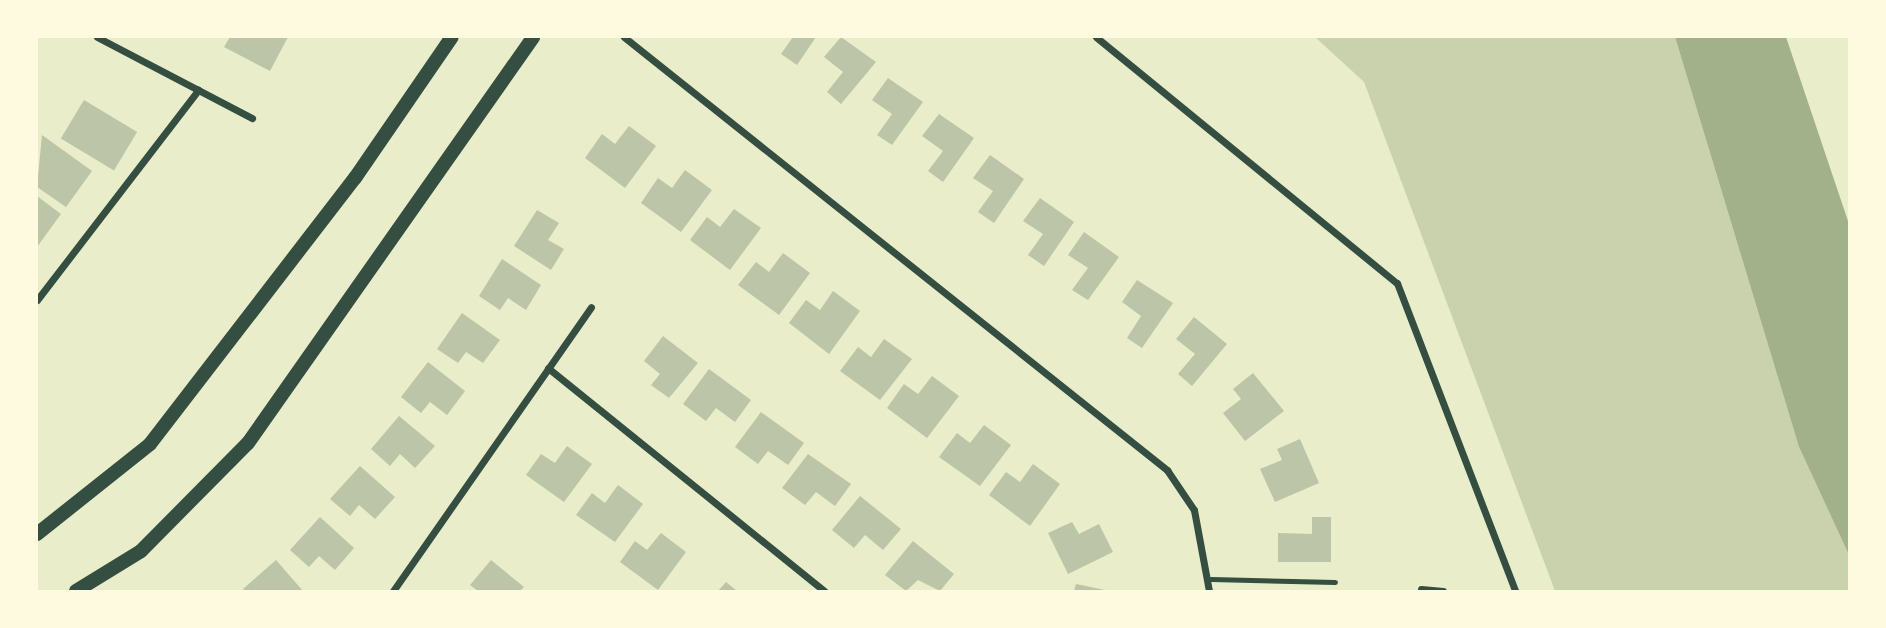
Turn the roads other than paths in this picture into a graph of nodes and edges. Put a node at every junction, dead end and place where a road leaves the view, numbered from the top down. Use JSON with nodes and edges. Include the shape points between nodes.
{"nodes":[{"id":1,"x":97,"y":37,"type":"edge"},
{"id":2,"x":452,"y":37,"type":"edge"},
{"id":3,"x":533,"y":37,"type":"edge"},
{"id":4,"x":624,"y":37,"type":"edge"},
{"id":5,"x":1096,"y":37,"type":"edge"},
{"id":6,"x":198,"y":90,"type":"junction"},
{"id":7,"x":252,"y":118,"type":"dead end"},
{"id":8,"x":37,"y":300,"type":"edge"},
{"id":9,"x":591,"y":307,"type":"dead end"},
{"id":10,"x":548,"y":368,"type":"junction"},
{"id":11,"x":37,"y":534,"type":"edge"},
{"id":12,"x":1211,"y":579,"type":"junction"},
{"id":13,"x":1335,"y":582,"type":"dead end"},
{"id":14,"x":1421,"y":589,"type":"dead end"},
{"id":15,"x":76,"y":591,"type":"edge"},
{"id":16,"x":393,"y":591,"type":"edge"},
{"id":17,"x":824,"y":591,"type":"edge"},
{"id":18,"x":1209,"y":591,"type":"edge"},
{"id":19,"x":1443,"y":591,"type":"edge"},
{"id":20,"x":1515,"y":591,"type":"edge"}],
"edges":[{"from":1,"to":6,"type":"street"},
{"from":2,"to":11,"type":"main road","via":[[338,200],[159,434],[100,489]]},
{"from":3,"to":15,"type":"main road","via":[[248,443],[141,551]]},
{"from":4,"to":12,"type":"street","via":[[1167,470],[1194,510]]},
{"from":5,"to":20,"type":"street","via":[[1396,283]]},
{"from":6,"to":7,"type":"street"},
{"from":6,"to":8,"type":"street"},
{"from":9,"to":10,"type":"street"},
{"from":10,"to":16,"type":"street"},
{"from":10,"to":17,"type":"street"},
{"from":12,"to":13,"type":"lane"},
{"from":12,"to":18,"type":"street"},
{"from":14,"to":19,"type":"street"}]}
